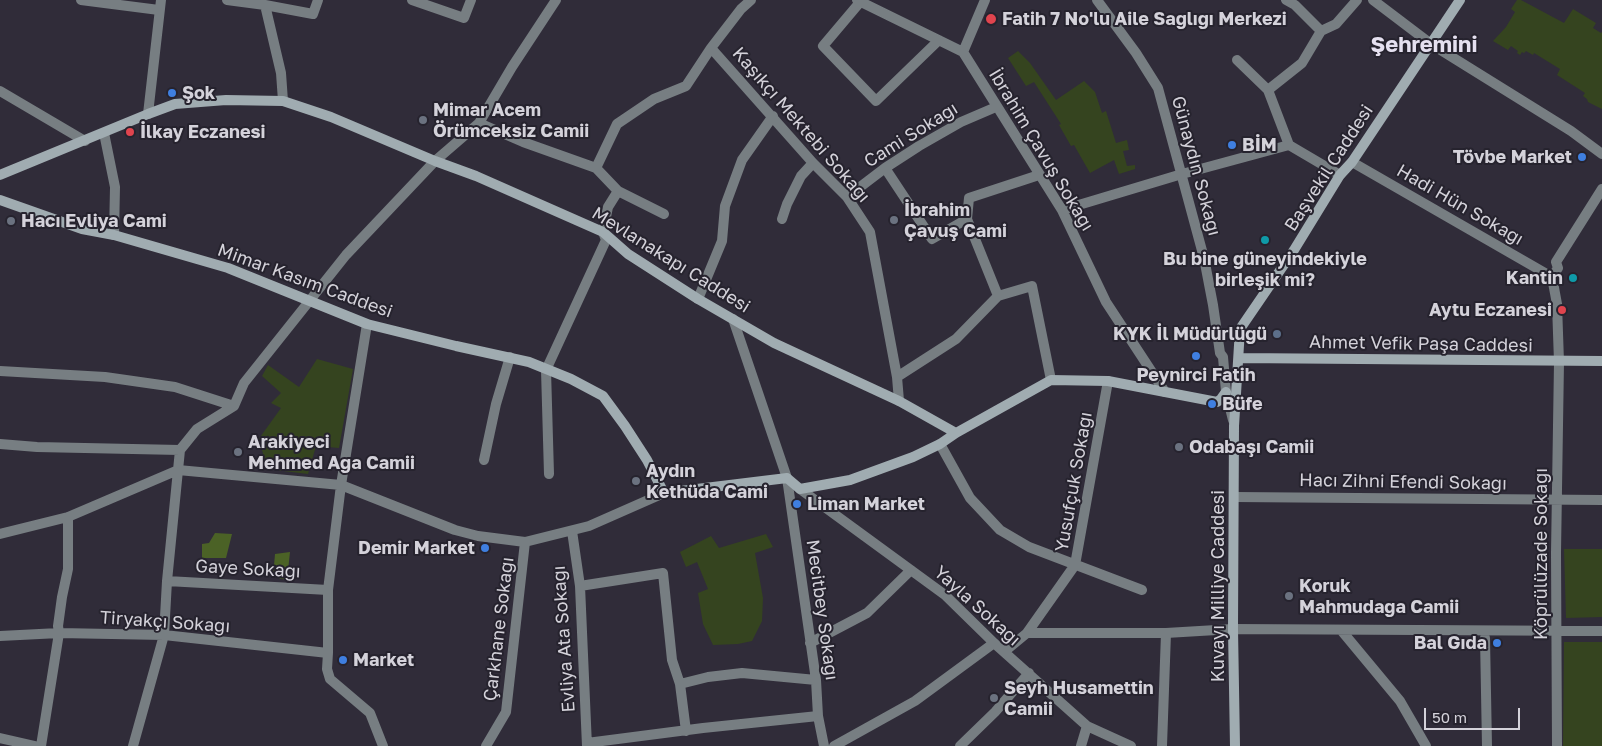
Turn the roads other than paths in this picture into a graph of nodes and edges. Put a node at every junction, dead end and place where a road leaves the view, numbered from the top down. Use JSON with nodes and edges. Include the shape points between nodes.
{"nodes":[{"id":1,"x":81,"y":0,"type":"edge"},
{"id":2,"x":228,"y":0,"type":"edge"},
{"id":3,"x":318,"y":0,"type":"edge"},
{"id":4,"x":412,"y":0,"type":"edge"},
{"id":5,"x":471,"y":0,"type":"edge"},
{"id":6,"x":556,"y":0,"type":"edge"},
{"id":7,"x":751,"y":0,"type":"edge"},
{"id":8,"x":859,"y":0,"type":"edge"},
{"id":9,"x":985,"y":0,"type":"edge"},
{"id":10,"x":1097,"y":0,"type":"edge"},
{"id":11,"x":1286,"y":0,"type":"edge"},
{"id":12,"x":1357,"y":0,"type":"edge"},
{"id":13,"x":1373,"y":0,"type":"edge"},
{"id":14,"x":1460,"y":0,"type":"edge"},
{"id":15,"x":160,"y":5,"type":"edge"},
{"id":16,"x":265,"y":5,"type":"junction"},
{"id":17,"x":1320,"y":31,"type":"junction"},
{"id":18,"x":940,"y":40,"type":"junction"},
{"id":19,"x":1431,"y":44,"type":"junction"},
{"id":20,"x":711,"y":48,"type":"junction"},
{"id":21,"x":963,"y":52,"type":"junction"},
{"id":22,"x":1237,"y":60,"type":"dead end"},
{"id":23,"x":1268,"y":90,"type":"junction"},
{"id":24,"x":0,"y":91,"type":"edge"},
{"id":25,"x":283,"y":101,"type":"junction"},
{"id":26,"x":996,"y":106,"type":"junction"},
{"id":27,"x":148,"y":114,"type":"junction"},
{"id":28,"x":772,"y":116,"type":"junction"},
{"id":29,"x":479,"y":122,"type":"junction"},
{"id":30,"x":104,"y":133,"type":"junction"},
{"id":31,"x":85,"y":141,"type":"junction"},
{"id":32,"x":1289,"y":145,"type":"junction"},
{"id":33,"x":1602,"y":154,"type":"edge"},
{"id":34,"x":435,"y":161,"type":"junction"},
{"id":35,"x":1352,"y":162,"type":"junction"},
{"id":36,"x":813,"y":163,"type":"junction"},
{"id":37,"x":596,"y":168,"type":"junction"},
{"id":38,"x":885,"y":168,"type":"junction"},
{"id":39,"x":1182,"y":174,"type":"junction"},
{"id":40,"x":0,"y":175,"type":"edge"},
{"id":41,"x":1039,"y":175,"type":"junction"},
{"id":42,"x":1340,"y":175,"type":"junction"},
{"id":43,"x":1602,"y":188,"type":"edge"},
{"id":44,"x":618,"y":191,"type":"junction"},
{"id":45,"x":847,"y":197,"type":"junction"},
{"id":46,"x":0,"y":200,"type":"edge"},
{"id":47,"x":1062,"y":210,"type":"junction"},
{"id":48,"x":664,"y":214,"type":"dead end"},
{"id":49,"x":782,"y":219,"type":"dead end"},
{"id":50,"x":967,"y":219,"type":"junction"},
{"id":51,"x":603,"y":232,"type":"junction"},
{"id":52,"x":114,"y":235,"type":"junction"},
{"id":53,"x":1552,"y":277,"type":"junction"},
{"id":54,"x":998,"y":296,"type":"junction"},
{"id":55,"x":698,"y":299,"type":"junction"},
{"id":56,"x":309,"y":302,"type":"junction"},
{"id":57,"x":733,"y":319,"type":"junction"},
{"id":58,"x":367,"y":324,"type":"junction"},
{"id":59,"x":510,"y":357,"type":"junction"},
{"id":60,"x":1223,"y":358,"type":"junction"},
{"id":61,"x":1239,"y":358,"type":"junction"},
{"id":62,"x":1602,"y":361,"type":"edge"},
{"id":63,"x":1559,"y":362,"type":"junction"},
{"id":64,"x":546,"y":370,"type":"junction"},
{"id":65,"x":0,"y":371,"type":"edge"},
{"id":66,"x":897,"y":377,"type":"junction"},
{"id":67,"x":1051,"y":380,"type":"junction"},
{"id":68,"x":1108,"y":381,"type":"junction"},
{"id":69,"x":1165,"y":392,"type":"junction"},
{"id":70,"x":1226,"y":392,"type":"junction"},
{"id":71,"x":899,"y":401,"type":"junction"},
{"id":72,"x":234,"y":406,"type":"junction"},
{"id":73,"x":1234,"y":426,"type":"junction"},
{"id":74,"x":956,"y":433,"type":"junction"},
{"id":75,"x":0,"y":444,"type":"edge"},
{"id":76,"x":940,"y":444,"type":"junction"},
{"id":77,"x":180,"y":450,"type":"junction"},
{"id":78,"x":484,"y":460,"type":"dead end"},
{"id":79,"x":178,"y":470,"type":"junction"},
{"id":80,"x":549,"y":474,"type":"dead end"},
{"id":81,"x":787,"y":478,"type":"junction"},
{"id":82,"x":341,"y":485,"type":"junction"},
{"id":83,"x":800,"y":489,"type":"junction"},
{"id":84,"x":664,"y":493,"type":"junction"},
{"id":85,"x":1234,"y":497,"type":"junction"},
{"id":86,"x":1556,"y":500,"type":"junction"},
{"id":87,"x":1602,"y":500,"type":"edge"},
{"id":88,"x":68,"y":517,"type":"junction"},
{"id":89,"x":572,"y":531,"type":"junction"},
{"id":90,"x":0,"y":534,"type":"edge"},
{"id":91,"x":525,"y":542,"type":"junction"},
{"id":92,"x":1075,"y":565,"type":"junction"},
{"id":93,"x":911,"y":570,"type":"junction"},
{"id":94,"x":167,"y":581,"type":"junction"},
{"id":95,"x":580,"y":586,"type":"junction"},
{"id":96,"x":328,"y":590,"type":"junction"},
{"id":97,"x":1142,"y":590,"type":"dead end"},
{"id":98,"x":1234,"y":629,"type":"junction"},
{"id":99,"x":1342,"y":630,"type":"junction"},
{"id":100,"x":1557,"y":631,"type":"junction"},
{"id":101,"x":1602,"y":631,"type":"edge"},
{"id":102,"x":59,"y":633,"type":"junction"},
{"id":103,"x":1027,"y":633,"type":"junction"},
{"id":104,"x":1166,"y":633,"type":"junction"},
{"id":105,"x":164,"y":635,"type":"junction"},
{"id":106,"x":0,"y":636,"type":"edge"},
{"id":107,"x":1485,"y":638,"type":"dead end"},
{"id":108,"x":810,"y":643,"type":"junction"},
{"id":109,"x":994,"y":643,"type":"junction"},
{"id":110,"x":1004,"y":652,"type":"junction"},
{"id":111,"x":328,"y":653,"type":"junction"},
{"id":112,"x":1029,"y":674,"type":"junction"},
{"id":113,"x":816,"y":680,"type":"junction"},
{"id":114,"x":680,"y":684,"type":"junction"},
{"id":115,"x":818,"y":716,"type":"junction"},
{"id":116,"x":1087,"y":726,"type":"junction"},
{"id":117,"x":686,"y":731,"type":"junction"},
{"id":118,"x":0,"y":738,"type":"edge"},
{"id":119,"x":587,"y":744,"type":"edge"},
{"id":120,"x":35,"y":746,"type":"edge"},
{"id":121,"x":41,"y":746,"type":"edge"},
{"id":122,"x":134,"y":746,"type":"edge"},
{"id":123,"x":383,"y":746,"type":"edge"},
{"id":124,"x":486,"y":746,"type":"edge"},
{"id":125,"x":824,"y":746,"type":"edge"},
{"id":126,"x":834,"y":746,"type":"edge"},
{"id":127,"x":960,"y":746,"type":"edge"},
{"id":128,"x":1081,"y":746,"type":"edge"},
{"id":129,"x":1131,"y":746,"type":"edge"},
{"id":130,"x":1162,"y":746,"type":"edge"},
{"id":131,"x":1235,"y":746,"type":"edge"},
{"id":132,"x":1426,"y":746,"type":"edge"},
{"id":133,"x":1487,"y":746,"type":"edge"},
{"id":134,"x":1557,"y":746,"type":"edge"}],
"edges":[{"from":1,"to":15,"type":"street"},
{"from":2,"to":16,"type":"street"},
{"from":3,"to":16,"type":"street","via":[[313,14]]},
{"from":4,"to":5,"type":"street","via":[[464,18]]},
{"from":6,"to":29,"type":"street"},
{"from":7,"to":20,"type":"street"},
{"from":8,"to":18,"type":"street"},
{"from":8,"to":18,"type":"street","via":[[823,46],[876,101]]},
{"from":9,"to":21,"type":"street"},
{"from":10,"to":39,"type":"street","name":"Günaydın Sokağı","via":[[1158,88]]},
{"from":11,"to":17,"type":"street"},
{"from":12,"to":17,"type":"street","via":[[1336,24]]},
{"from":13,"to":19,"type":"street"},
{"from":14,"to":19,"type":"street","name":"Başvekil Caddesi"},
{"from":15,"to":27,"type":"street"},
{"from":16,"to":25,"type":"street","via":[[281,74]]},
{"from":17,"to":23,"type":"street","via":[[1302,63]]},
{"from":18,"to":21,"type":"street"},
{"from":19,"to":33,"type":"street","via":[[1571,131]]},
{"from":19,"to":35,"type":"street","name":"Başvekil Caddesi"},
{"from":20,"to":28,"type":"street","name":"Kaşıkçı Mektebi Sokağı"},
{"from":20,"to":37,"type":"street","via":[[686,86],[654,99],[617,124]]},
{"from":21,"to":26,"type":"street","name":"İbrahim Çavuş Sokağı"},
{"from":22,"to":23,"type":"street"},
{"from":23,"to":32,"type":"street"},
{"from":24,"to":31,"type":"street"},
{"from":25,"to":27,"type":"street","name":"Mevlanakapı Caddesi","via":[[226,100],[175,104]]},
{"from":25,"to":34,"type":"street","name":"Mevlanakapı Caddesi"},
{"from":26,"to":38,"type":"street","name":"Cami Sokağı","via":[[961,122]]},
{"from":26,"to":41,"type":"street","name":"İbrahim Çavuş Sokağı"},
{"from":27,"to":30,"type":"street","name":"Mevlanakapı Caddesi"},
{"from":28,"to":36,"type":"street","name":"Kaşıkçı Mektebi Sokağı"},
{"from":28,"to":55,"type":"street","via":[[742,160],[725,206],[722,241]]},
{"from":29,"to":34,"type":"street"},
{"from":29,"to":37,"type":"street"},
{"from":30,"to":31,"type":"street","name":"Mevlanakapı Caddesi"},
{"from":30,"to":52,"type":"street","via":[[115,187]]},
{"from":31,"to":40,"type":"street","name":"Mevlanakapı Caddesi"},
{"from":32,"to":39,"type":"street"},
{"from":32,"to":42,"type":"street"},
{"from":34,"to":51,"type":"street","name":"Mevlanakapı Caddesi"},
{"from":34,"to":56,"type":"street","via":[[346,255]]},
{"from":35,"to":42,"type":"street","name":"Başvekil Caddesi"},
{"from":35,"to":53,"type":"street","name":"Hadi Hün Sokağı"},
{"from":36,"to":45,"type":"street","name":"Kaşıkçı Mektebi Sokağı"},
{"from":36,"to":49,"type":"street","via":[[801,176]]},
{"from":37,"to":44,"type":"street"},
{"from":38,"to":45,"type":"street","name":"Cami Sokağı"},
{"from":38,"to":50,"type":"street","via":[[932,239]]},
{"from":39,"to":47,"type":"street"},
{"from":39,"to":60,"type":"street","name":"Günaydın Sokağı","via":[[1204,258]]},
{"from":41,"to":47,"type":"street","name":"İbrahim Çavuş Sokağı"},
{"from":41,"to":50,"type":"street","via":[[969,198]]},
{"from":42,"to":61,"type":"street","name":"Başvekil Caddesi","via":[[1240,329]]},
{"from":43,"to":53,"type":"street","via":[[1556,262],[1558,268]]},
{"from":44,"to":48,"type":"street"},
{"from":44,"to":51,"type":"street","via":[[608,207]]},
{"from":45,"to":66,"type":"street","name":"Kaşıkçı Mektebi Sokağı","via":[[870,232]]},
{"from":46,"to":52,"type":"street","name":"Mimar Kasım Caddesi","via":[[82,229]]},
{"from":47,"to":69,"type":"street","name":"İbrahim Çavuş Sokağı","via":[[1106,302]]},
{"from":50,"to":54,"type":"street"},
{"from":51,"to":55,"type":"street","name":"Mevlanakapı Caddesi","via":[[628,254]]},
{"from":51,"to":64,"type":"street","via":[[606,240]]},
{"from":52,"to":56,"type":"street","name":"Mimar Kasım Caddesi","via":[[228,268]]},
{"from":53,"to":63,"type":"street","name":"Köprülüzade Sokağı","via":[[1557,304]]},
{"from":54,"to":66,"type":"street","via":[[956,339]]},
{"from":54,"to":67,"type":"street","via":[[1032,286]]},
{"from":55,"to":57,"type":"street","name":"Mevlanakapı Caddesi"},
{"from":56,"to":58,"type":"street","name":"Mimar Kasım Caddesi"},
{"from":56,"to":72,"type":"street","via":[[244,383]]},
{"from":57,"to":71,"type":"street","name":"Mevlanakapı Caddesi","via":[[774,343]]},
{"from":57,"to":81,"type":"street","name":"Meсitbey Sokağı"},
{"from":58,"to":59,"type":"street","name":"Mimar Kasım Caddesi"},
{"from":58,"to":82,"type":"street"},
{"from":59,"to":64,"type":"street","name":"Mimar Kasım Caddesi"},
{"from":59,"to":78,"type":"street"},
{"from":60,"to":61,"type":"street"},
{"from":60,"to":70,"type":"street","name":"Günaydın Sokağı"},
{"from":61,"to":63,"type":"street","name":"Ahmet Vefik Paşa Caddesi"},
{"from":61,"to":73,"type":"street","name":"Başvekil Caddesi"},
{"from":62,"to":63,"type":"street","name":"Ahmet Vefik Paşa Caddesi"},
{"from":63,"to":86,"type":"street","name":"Köprülüzade Sokağı"},
{"from":64,"to":80,"type":"street"},
{"from":64,"to":84,"type":"street","name":"Mimar Kasım Caddesi","via":[[602,396],[643,453]]},
{"from":65,"to":72,"type":"street","via":[[114,378],[175,388]]},
{"from":66,"to":71,"type":"street","name":"Kaşıkçı Mektebi Sokağı"},
{"from":67,"to":68,"type":"street"},
{"from":67,"to":74,"type":"street"},
{"from":68,"to":69,"type":"street"},
{"from":68,"to":92,"type":"street","name":"Yusufçuk Sokağı"},
{"from":69,"to":70,"type":"street","via":[[1217,402]]},
{"from":70,"to":73,"type":"street","name":"Günaydın Sokağı"},
{"from":71,"to":74,"type":"street","name":"Mevlanakapı Caddesi"},
{"from":72,"to":77,"type":"street","via":[[197,429]]},
{"from":73,"to":85,"type":"street","name":"Kuvayı Milliye Caddesi"},
{"from":74,"to":76,"type":"street"},
{"from":75,"to":77,"type":"street"},
{"from":76,"to":83,"type":"street","via":[[850,480]]},
{"from":76,"to":92,"type":"street","via":[[970,498],[1000,530],[1029,547]]},
{"from":77,"to":79,"type":"street"},
{"from":79,"to":82,"type":"street"},
{"from":79,"to":88,"type":"street"},
{"from":79,"to":94,"type":"street"},
{"from":81,"to":83,"type":"street"},
{"from":81,"to":84,"type":"street"},
{"from":81,"to":108,"type":"street","name":"Meсitbey Sokağı"},
{"from":82,"to":91,"type":"street","via":[[456,530]]},
{"from":82,"to":96,"type":"street"},
{"from":83,"to":93,"type":"street","name":"Yayla Sokağı"},
{"from":84,"to":89,"type":"street"},
{"from":85,"to":86,"type":"street","name":"Hacı Zihni Efendi Sokağı"},
{"from":85,"to":98,"type":"street","name":"Kuvayı Milliye Caddesi"},
{"from":86,"to":87,"type":"street","name":"Hacı Zihni Efendi Sokağı"},
{"from":86,"to":100,"type":"street","name":"Köprülüzade Sokağı"},
{"from":88,"to":90,"type":"street"},
{"from":88,"to":102,"type":"street","via":[[68,569]]},
{"from":89,"to":91,"type":"street"},
{"from":89,"to":95,"type":"street","name":"Evliya Ata Sokağı"},
{"from":91,"to":124,"type":"street","name":"Çarkhane Sokağı","via":[[506,712]]},
{"from":92,"to":97,"type":"street"},
{"from":92,"to":103,"type":"street","name":"Yusufçuk Sokağı"},
{"from":93,"to":108,"type":"street","via":[[867,613]]},
{"from":93,"to":109,"type":"street","name":"Yayla Sokağı","via":[[945,595]]},
{"from":94,"to":96,"type":"street","name":"Gaye Sokağı"},
{"from":94,"to":105,"type":"street"},
{"from":95,"to":114,"type":"street","via":[[663,573],[672,660]]},
{"from":95,"to":119,"type":"street","name":"Evliya Ata Sokağı"},
{"from":96,"to":111,"type":"street"},
{"from":98,"to":99,"type":"street"},
{"from":98,"to":104,"type":"street"},
{"from":98,"to":131,"type":"street","name":"Kuvayı Milliye Caddesi"},
{"from":99,"to":100,"type":"street"},
{"from":99,"to":132,"type":"street","via":[[1400,701]]},
{"from":100,"to":101,"type":"street"},
{"from":100,"to":134,"type":"street","name":"Köprülüzade Sokağı"},
{"from":102,"to":105,"type":"street","name":"Tiryakçı Sokağı"},
{"from":102,"to":106,"type":"street","name":"Tiryakçı Sokağı"},
{"from":102,"to":121,"type":"street"},
{"from":103,"to":104,"type":"street"},
{"from":103,"to":110,"type":"street","name":"Yusufçuk Sokağı"},
{"from":104,"to":130,"type":"street"},
{"from":105,"to":111,"type":"street","name":"Tiryakçı Sokağı"},
{"from":105,"to":122,"type":"street"},
{"from":107,"to":133,"type":"street"},
{"from":108,"to":113,"type":"street","name":"Meсitbey Sokağı"},
{"from":109,"to":110,"type":"street","name":"Yayla Sokağı"},
{"from":109,"to":126,"type":"street","via":[[915,701]]},
{"from":110,"to":112,"type":"street","name":"Yayla Sokağı"},
{"from":111,"to":123,"type":"street","via":[[326,669],[330,679],[370,713]]},
{"from":112,"to":116,"type":"street","name":"Yayla Sokağı"},
{"from":112,"to":127,"type":"street"},
{"from":113,"to":114,"type":"street","via":[[742,673]]},
{"from":113,"to":115,"type":"street","name":"Meсitbey Sokağı"},
{"from":114,"to":117,"type":"street"},
{"from":115,"to":117,"type":"street"},
{"from":115,"to":125,"type":"street","name":"Meсitbey Sokağı"},
{"from":116,"to":128,"type":"street"},
{"from":116,"to":129,"type":"street","name":"Yayla Sokağı"},
{"from":117,"to":119,"type":"street"},
{"from":118,"to":120,"type":"street"}]}
